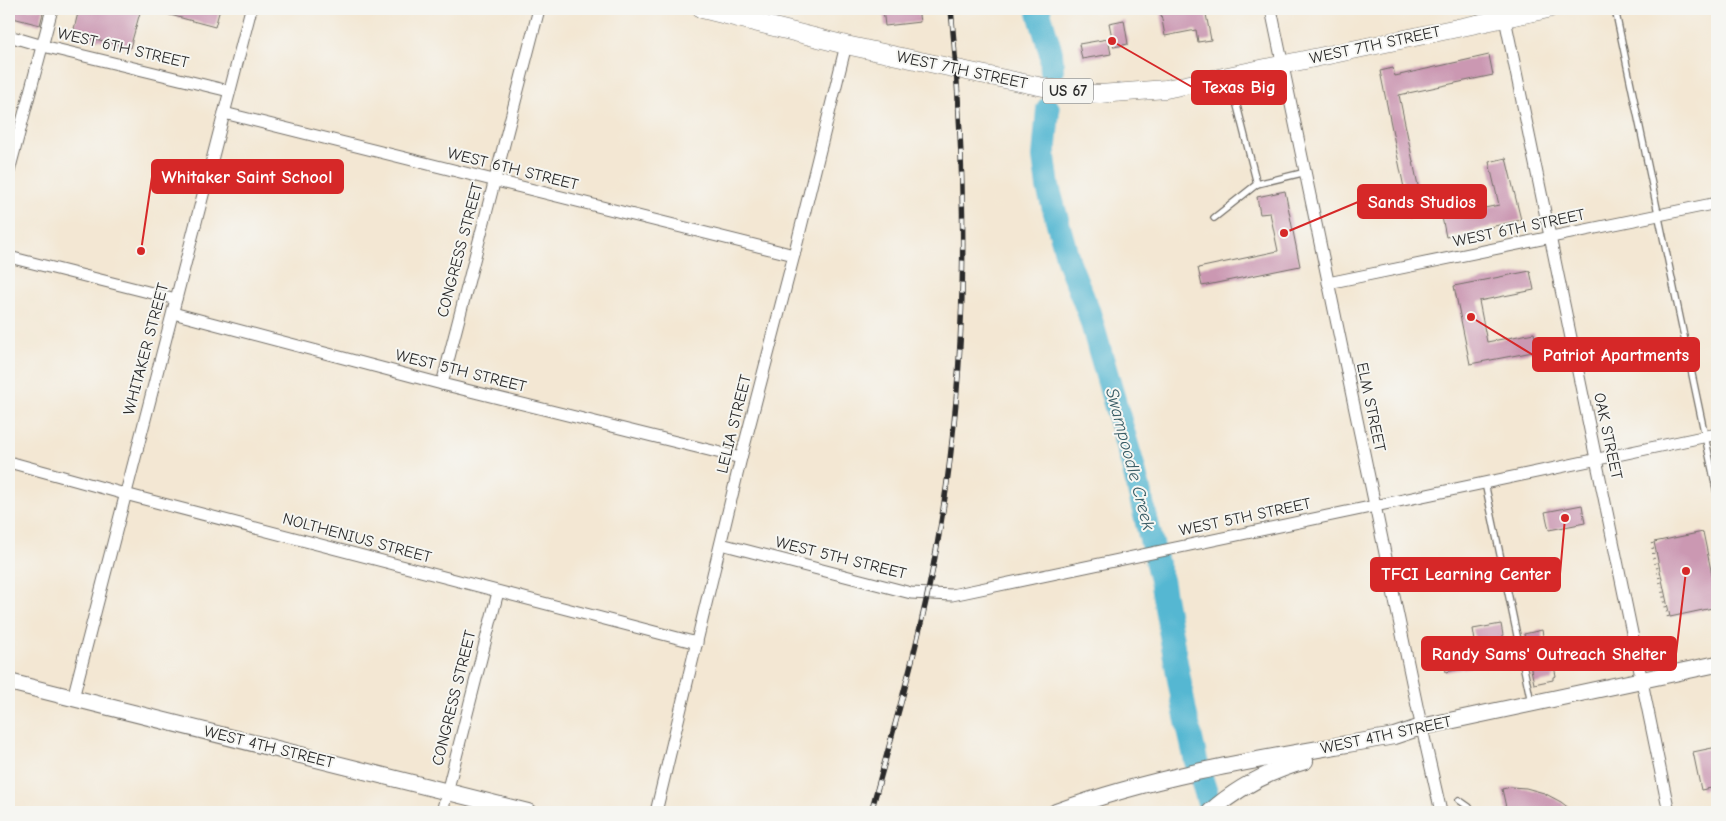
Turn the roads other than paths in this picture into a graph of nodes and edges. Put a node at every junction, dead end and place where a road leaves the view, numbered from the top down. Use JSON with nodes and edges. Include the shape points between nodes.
{"nodes":[{"id":1,"x":52,"y":9,"type":"edge"},
{"id":2,"x":251,"y":9,"type":"edge"},
{"id":3,"x":539,"y":9,"type":"edge"},
{"id":4,"x":702,"y":9,"type":"edge"},
{"id":5,"x":1271,"y":9,"type":"edge"},
{"id":6,"x":1548,"y":9,"type":"edge"},
{"id":7,"x":1615,"y":9,"type":"edge"},
{"id":8,"x":1504,"y":13,"type":"edge"},
{"id":9,"x":9,"y":36,"type":"edge"},
{"id":10,"x":846,"y":45,"type":"junction"},
{"id":11,"x":43,"y":46,"type":"junction"},
{"id":12,"x":1282,"y":65,"type":"junction"},
{"id":13,"x":1229,"y":76,"type":"junction"},
{"id":14,"x":229,"y":91,"type":"junction"},
{"id":15,"x":224,"y":113,"type":"junction"},
{"id":16,"x":9,"y":171,"type":"edge"},
{"id":17,"x":1306,"y":172,"type":"junction"},
{"id":18,"x":495,"y":181,"type":"junction"},
{"id":19,"x":1257,"y":184,"type":"junction"},
{"id":20,"x":1717,"y":203,"type":"edge"},
{"id":21,"x":1658,"y":216,"type":"junction"},
{"id":22,"x":1214,"y":218,"type":"dead end"},
{"id":23,"x":1549,"y":239,"type":"junction"},
{"id":24,"x":794,"y":255,"type":"junction"},
{"id":25,"x":9,"y":257,"type":"edge"},
{"id":26,"x":1328,"y":283,"type":"junction"},
{"id":27,"x":176,"y":299,"type":"junction"},
{"id":28,"x":172,"y":313,"type":"junction"},
{"id":29,"x":442,"y":384,"type":"junction"},
{"id":30,"x":1717,"y":434,"type":"edge"},
{"id":31,"x":1705,"y":436,"type":"junction"},
{"id":32,"x":742,"y":458,"type":"junction"},
{"id":33,"x":1596,"y":459,"type":"junction"},
{"id":34,"x":9,"y":462,"type":"edge"},
{"id":35,"x":1485,"y":483,"type":"junction"},
{"id":36,"x":1717,"y":493,"type":"edge"},
{"id":37,"x":125,"y":494,"type":"junction"},
{"id":38,"x":1376,"y":506,"type":"junction"},
{"id":39,"x":721,"y":544,"type":"junction"},
{"id":40,"x":498,"y":592,"type":"junction"},
{"id":41,"x":697,"y":643,"type":"junction"},
{"id":42,"x":1717,"y":664,"type":"edge"},
{"id":43,"x":1642,"y":681,"type":"junction"},
{"id":44,"x":9,"y":682,"type":"edge"},
{"id":45,"x":72,"y":698,"type":"junction"},
{"id":46,"x":1532,"y":704,"type":"junction"},
{"id":47,"x":1421,"y":728,"type":"junction"},
{"id":48,"x":1347,"y":744,"type":"junction"},
{"id":49,"x":448,"y":791,"type":"junction"},
{"id":50,"x":1459,"y":800,"type":"dead end"},
{"id":51,"x":442,"y":812,"type":"edge"},
{"id":52,"x":528,"y":812,"type":"edge"},
{"id":53,"x":656,"y":812,"type":"edge"},
{"id":54,"x":1056,"y":812,"type":"edge"},
{"id":55,"x":1210,"y":812,"type":"edge"},
{"id":56,"x":1441,"y":812,"type":"edge"},
{"id":57,"x":1472,"y":812,"type":"edge"},
{"id":58,"x":1669,"y":812,"type":"edge"}],
"edges":[{"from":1,"to":11,"type":"street"},
{"from":2,"to":14,"type":"street","name":"WHITAKER STREET"},
{"from":3,"to":18,"type":"street","name":"CONGRESS STREET"},
{"from":4,"to":10,"type":"main road","name":"WEST 7TH STREET","number":"US 67"},
{"from":5,"to":12,"type":"street","name":"ELM STREET"},
{"from":6,"to":8,"type":"main road","name":"WEST 7TH STREET","number":"US 67"},
{"from":7,"to":21,"type":"lane"},
{"from":8,"to":12,"type":"main road","name":"WEST 7TH STREET","number":"US 67"},
{"from":8,"to":23,"type":"street","name":"OAK STREET"},
{"from":9,"to":11,"type":"street","name":"WEST 6TH STREET"},
{"from":10,"to":13,"type":"main road","name":"WEST 7TH STREET","number":"US 67","via":[[1034,86],[1077,92],[1166,89]]},
{"from":10,"to":24,"type":"street","name":"LELIA STREET"},
{"from":11,"to":14,"type":"street","name":"WEST 6TH STREET"},
{"from":11,"to":16,"type":"street"},
{"from":12,"to":13,"type":"main road","name":"WEST 7TH STREET","number":"US 67"},
{"from":12,"to":17,"type":"street","name":"ELM STREET"},
{"from":13,"to":19,"type":"lane"},
{"from":14,"to":15,"type":"street","name":"WHITAKER STREET"},
{"from":15,"to":18,"type":"street","name":"WEST 6TH STREET"},
{"from":15,"to":27,"type":"street","name":"WHITAKER STREET"},
{"from":17,"to":19,"type":"lane"},
{"from":17,"to":26,"type":"street","name":"ELM STREET"},
{"from":18,"to":24,"type":"street","name":"WEST 6TH STREET"},
{"from":18,"to":29,"type":"street","name":"CONGRESS STREET"},
{"from":19,"to":22,"type":"lane"},
{"from":20,"to":21,"type":"street","name":"WEST 6TH STREET"},
{"from":21,"to":23,"type":"street","name":"WEST 6TH STREET"},
{"from":21,"to":31,"type":"lane"},
{"from":23,"to":26,"type":"street","name":"WEST 6TH STREET"},
{"from":23,"to":33,"type":"street","name":"OAK STREET"},
{"from":24,"to":32,"type":"street","name":"LELIA STREET"},
{"from":25,"to":27,"type":"street"},
{"from":26,"to":38,"type":"street","name":"ELM STREET"},
{"from":27,"to":28,"type":"street","name":"WHITAKER STREET"},
{"from":28,"to":29,"type":"street","name":"WEST 5TH STREET"},
{"from":28,"to":37,"type":"street","name":"WHITAKER STREET"},
{"from":29,"to":32,"type":"street","name":"WEST 5TH STREET"},
{"from":30,"to":31,"type":"street","name":"WEST 5TH STREET"},
{"from":31,"to":33,"type":"street","name":"WEST 5TH STREET"},
{"from":31,"to":36,"type":"lane"},
{"from":32,"to":39,"type":"street","name":"LELIA STREET"},
{"from":33,"to":35,"type":"street","name":"WEST 5TH STREET"},
{"from":33,"to":43,"type":"street","name":"OAK STREET"},
{"from":34,"to":37,"type":"street","name":"NOLTHENIUS STREET"},
{"from":35,"to":38,"type":"street","name":"WEST 5TH STREET"},
{"from":35,"to":46,"type":"lane"},
{"from":37,"to":40,"type":"street","name":"NOLTHENIUS STREET"},
{"from":37,"to":45,"type":"street","name":"WHITAKER STREET"},
{"from":38,"to":39,"type":"street","name":"WEST 5TH STREET","via":[[952,595],[911,593]]},
{"from":38,"to":47,"type":"street","name":"ELM STREET"},
{"from":39,"to":41,"type":"street","name":"LELIA STREET"},
{"from":40,"to":41,"type":"street","name":"NOLTHENIUS STREET"},
{"from":40,"to":49,"type":"street","name":"CONGRESS STREET"},
{"from":41,"to":53,"type":"street","name":"LELIA STREET"},
{"from":42,"to":43,"type":"main road","name":"WEST 4TH STREET"},
{"from":43,"to":46,"type":"main road","name":"WEST 4TH STREET"},
{"from":43,"to":58,"type":"street","name":"OAK STREET"},
{"from":44,"to":45,"type":"main road","name":"WEST 4TH STREET"},
{"from":45,"to":49,"type":"main road","name":"WEST 4TH STREET"},
{"from":46,"to":47,"type":"main road","name":"WEST 4TH STREET"},
{"from":47,"to":48,"type":"main road","name":"WEST 4TH STREET"},
{"from":47,"to":56,"type":"street","name":"ELM STREET"},
{"from":48,"to":54,"type":"main road","name":"WEST 4TH STREET","via":[[1183,775]]},
{"from":48,"to":55,"type":"main road","via":[[1266,774]]},
{"from":49,"to":51,"type":"street","name":"CONGRESS STREET"},
{"from":49,"to":52,"type":"main road","name":"WEST 4TH STREET"},
{"from":50,"to":57,"type":"lane"}]}
